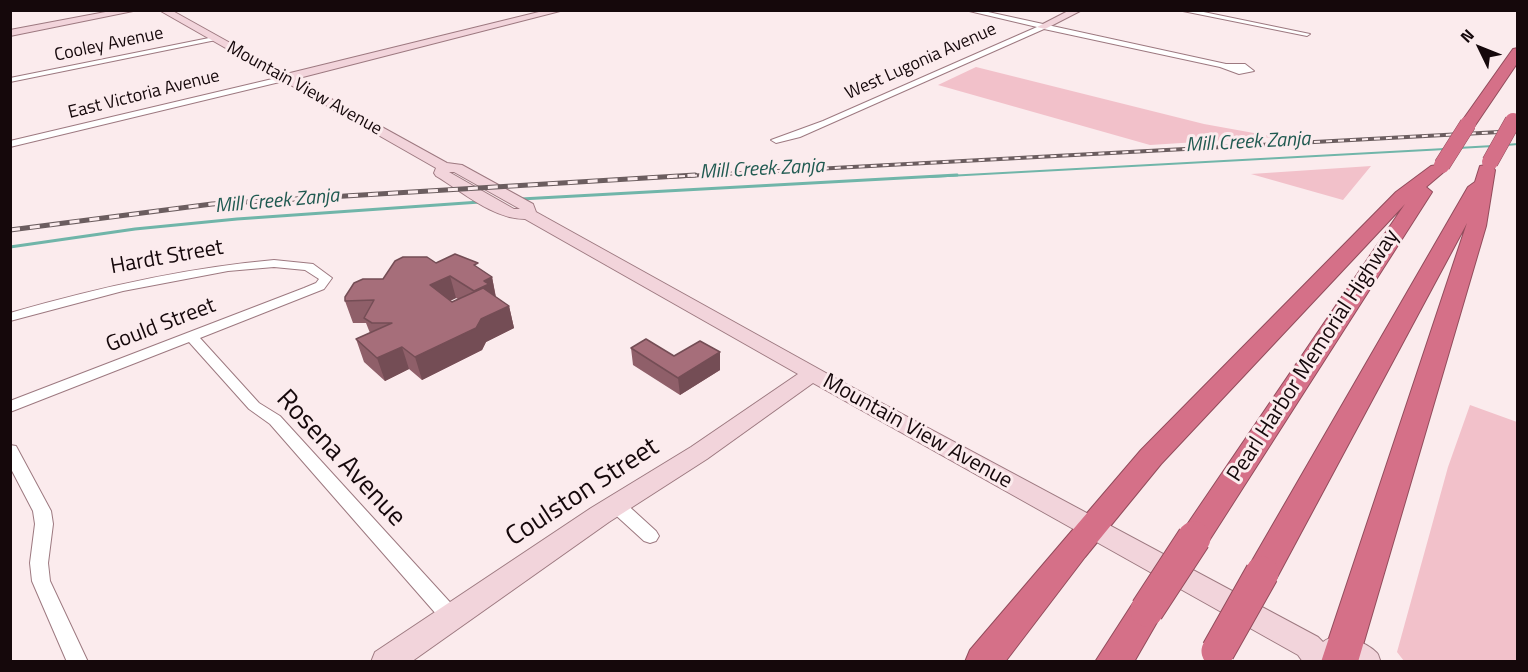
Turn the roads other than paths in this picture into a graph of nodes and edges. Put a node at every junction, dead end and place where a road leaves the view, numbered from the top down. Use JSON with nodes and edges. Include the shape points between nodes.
{"nodes":[{"id":1,"x":134,"y":10,"type":"edge"},
{"id":2,"x":163,"y":10,"type":"edge"},
{"id":3,"x":560,"y":10,"type":"edge"},
{"id":4,"x":968,"y":10,"type":"edge"},
{"id":5,"x":1078,"y":10,"type":"edge"},
{"id":6,"x":1181,"y":10,"type":"edge"},
{"id":7,"x":1042,"y":27,"type":"junction"},
{"id":8,"x":10,"y":33,"type":"edge"},
{"id":9,"x":1307,"y":34,"type":"dead end"},
{"id":10,"x":214,"y":39,"type":"junction"},
{"id":11,"x":1518,"y":52,"type":"edge"},
{"id":12,"x":1225,"y":66,"type":"dead end"},
{"id":13,"x":285,"y":78,"type":"junction"},
{"id":14,"x":10,"y":80,"type":"edge"},
{"id":15,"x":1515,"y":117,"type":"edge"},
{"id":16,"x":776,"y":140,"type":"dead end"},
{"id":17,"x":10,"y":144,"type":"edge"},
{"id":18,"x":1488,"y":166,"type":"junction"},
{"id":19,"x":444,"y":168,"type":"junction"},
{"id":20,"x":1439,"y":168,"type":"junction"},
{"id":21,"x":528,"y":211,"type":"junction"},
{"id":22,"x":325,"y":281,"type":"joint"},
{"id":23,"x":10,"y":317,"type":"edge"},
{"id":24,"x":192,"y":337,"type":"junction"},
{"id":25,"x":812,"y":374,"type":"junction"},
{"id":26,"x":10,"y":407,"type":"edge"},
{"id":27,"x":10,"y":450,"type":"edge"},
{"id":28,"x":616,"y":505,"type":"junction"},
{"id":29,"x":1092,"y":526,"type":"junction"},
{"id":30,"x":650,"y":536,"type":"dead end"},
{"id":31,"x":452,"y":617,"type":"junction"},
{"id":32,"x":1215,"y":656,"type":"edge"},
{"id":33,"x":1336,"y":656,"type":"edge"},
{"id":34,"x":78,"y":662,"type":"edge"},
{"id":35,"x":386,"y":662,"type":"edge"},
{"id":36,"x":983,"y":662,"type":"edge"},
{"id":37,"x":1113,"y":662,"type":"edge"}],
"edges":[{"from":1,"to":8,"type":"main road"},
{"from":2,"to":10,"type":"main road","name":"Mountain View Avenue"},
{"from":3,"to":13,"type":"main road"},
{"from":4,"to":7,"type":"street"},
{"from":5,"to":7,"type":"main road","name":"West Lugonia Avenue"},
{"from":6,"to":9,"type":"street"},
{"from":7,"to":12,"type":"street"},
{"from":7,"to":16,"type":"street","name":"West Lugonia Avenue","via":[[826,123]]},
{"from":10,"to":13,"type":"main road","name":"Mountain View Avenue"},
{"from":10,"to":14,"type":"street","name":"Cooley Avenue"},
{"from":11,"to":20,"type":"highway","name":"Pearl Harbor Memorial Highway","bridge":true},
{"from":13,"to":17,"type":"street","name":"East Victoria Avenue"},
{"from":13,"to":19,"type":"main road","name":"Mountain View Avenue"},
{"from":15,"to":18,"type":"highway","bridge":true},
{"from":18,"to":32,"type":"highway","bridge":true},
{"from":18,"to":33,"type":"highway","via":[[1476,226]]},
{"from":19,"to":21,"type":"main road","name":"Mountain View Avenue","via":[[457,168]]},
{"from":19,"to":21,"type":"main road","name":"Mountain View Avenue","via":[[441,173],[511,214]]},
{"from":20,"to":29,"type":"highway","via":[[1403,196],[1151,457]]},
{"from":20,"to":37,"type":"highway","name":"Pearl Harbor Memorial Highway","bridge":true},
{"from":21,"to":25,"type":"main road","name":"Mountain View Avenue"},
{"from":22,"to":23,"type":"street","name":"Hardt Street","via":[[320,270],[297,265],[239,267],[124,286]]},
{"from":22,"to":24,"type":"street","name":"Gould Street"},
{"from":24,"to":26,"type":"street","name":"Gould Street"},
{"from":24,"to":31,"type":"street","name":"Rosena Avenue","via":[[254,406],[275,420]]},
{"from":25,"to":28,"type":"main road","name":"Coulston Street"},
{"from":25,"to":29,"type":"main road","name":"Mountain View Avenue"},
{"from":27,"to":34,"type":"street","via":[[42,511],[41,580]]},
{"from":28,"to":30,"type":"street"},
{"from":28,"to":31,"type":"main road","name":"Coulston Street"},
{"from":29,"to":33,"type":"main road","name":"Mountain View Avenue"},
{"from":29,"to":36,"type":"highway"},
{"from":31,"to":35,"type":"main road","name":"Coulston Street"}]}
